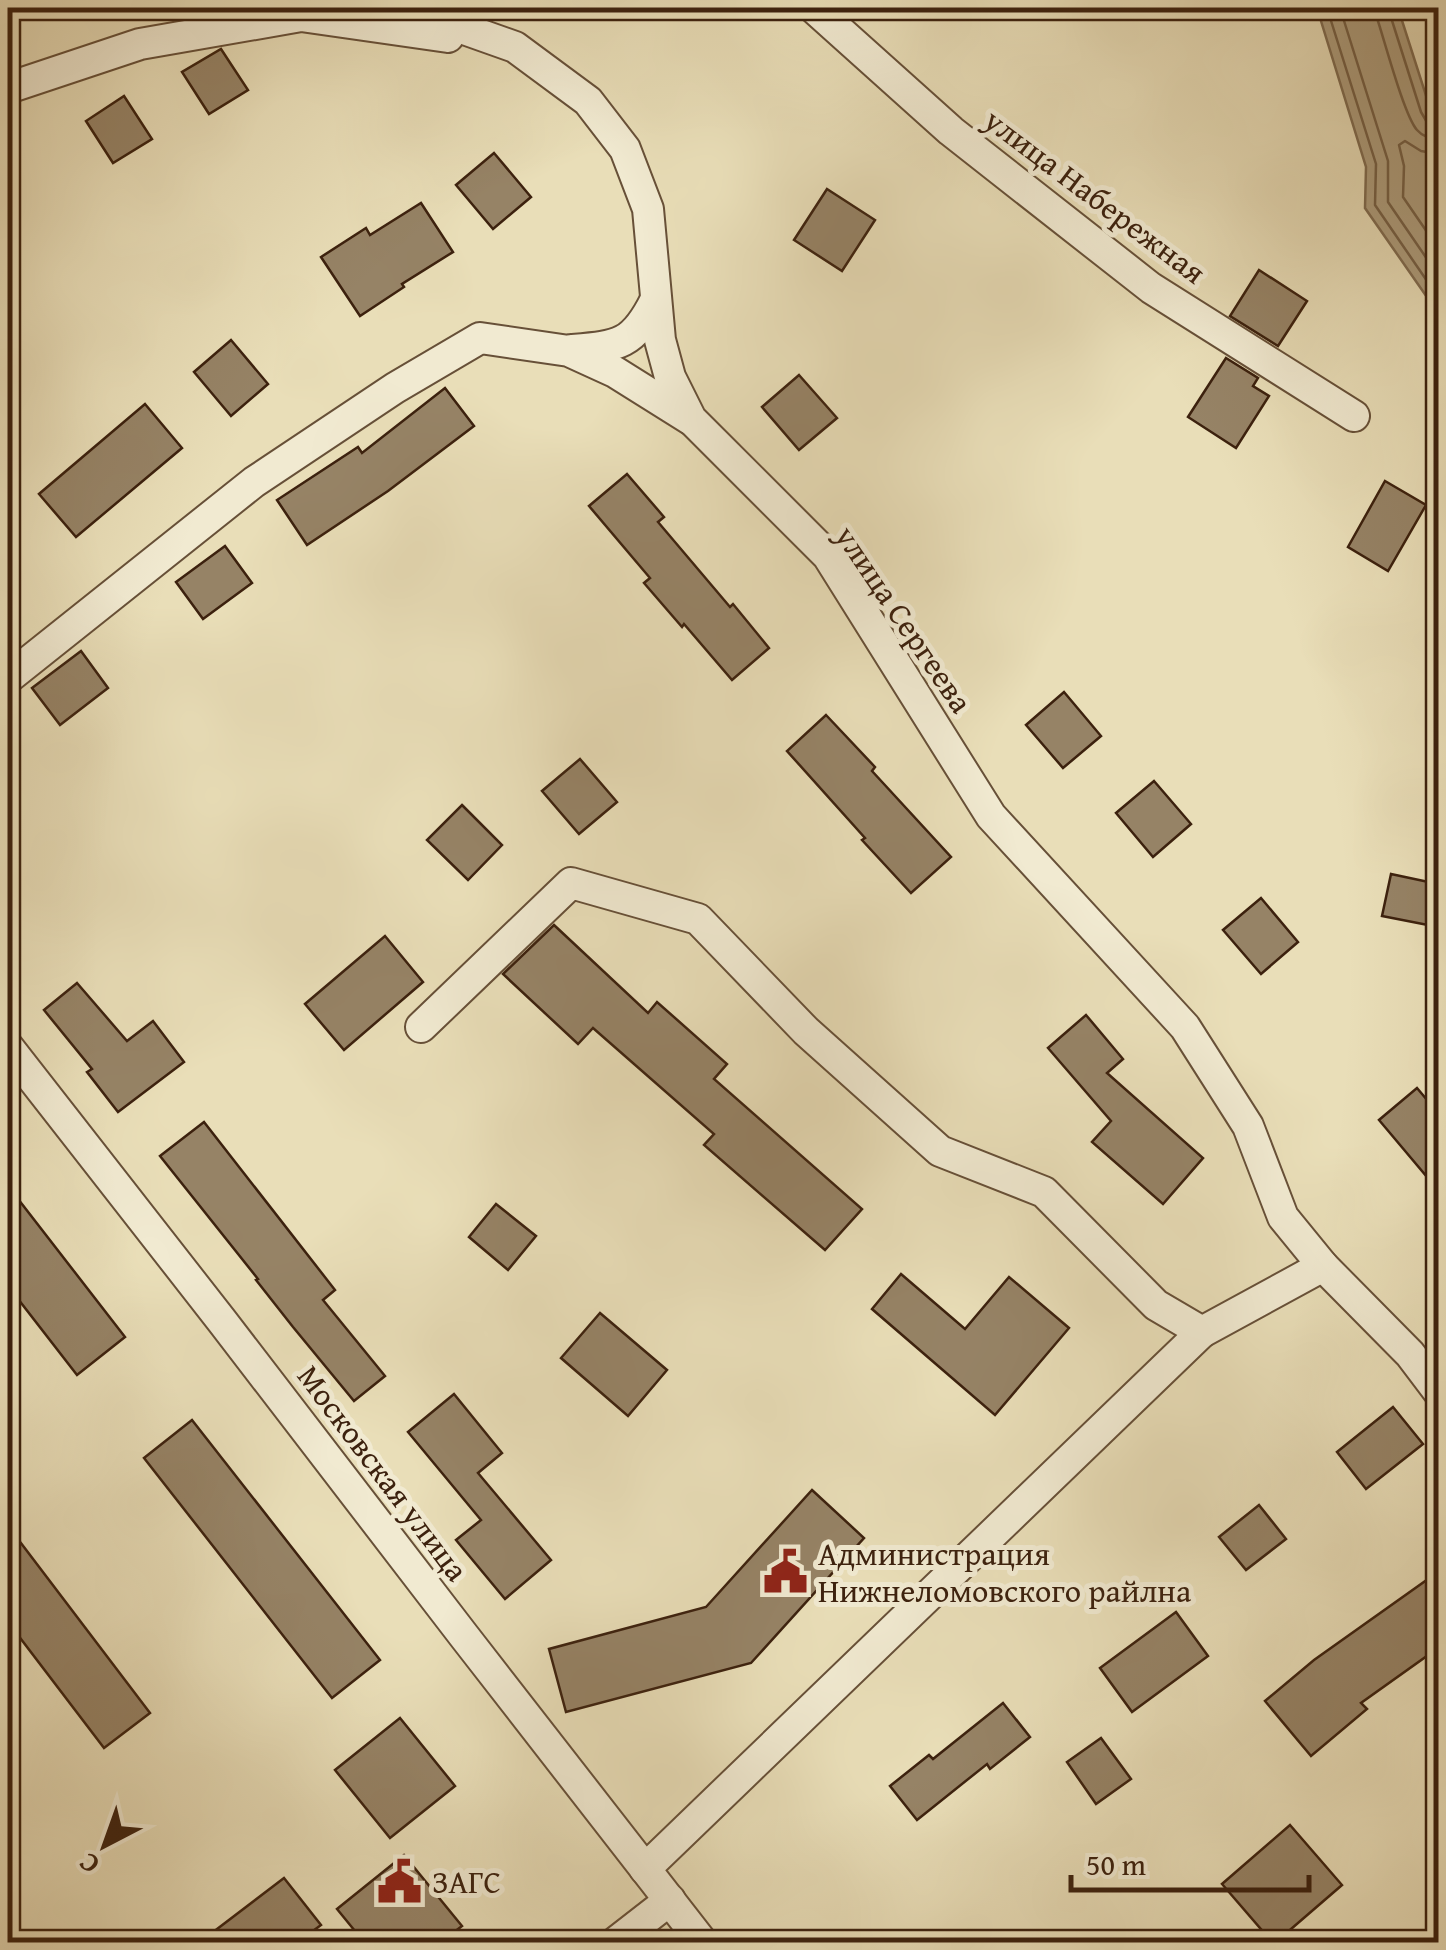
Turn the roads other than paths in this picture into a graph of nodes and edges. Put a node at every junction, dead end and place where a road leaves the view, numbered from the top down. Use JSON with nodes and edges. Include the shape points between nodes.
{"nodes":[{"id":1,"x":405,"y":8,"type":"edge"},
{"id":2,"x":814,"y":8,"type":"edge"},
{"id":3,"x":515,"y":47,"type":"junction"},
{"id":4,"x":8,"y":88,"type":"edge"},
{"id":5,"x":655,"y":302,"type":"junction"},
{"id":6,"x":569,"y":351,"type":"junction"},
{"id":7,"x":1354,"y":416,"type":"dead end"},
{"id":8,"x":691,"y":419,"type":"junction"},
{"id":9,"x":8,"y":678,"type":"edge"},
{"id":10,"x":421,"y":1027,"type":"dead end"},
{"id":11,"x":8,"y":1047,"type":"edge"},
{"id":12,"x":1322,"y":1266,"type":"junction"},
{"id":13,"x":1202,"y":1332,"type":"junction"},
{"id":14,"x":1438,"y":1391,"type":"edge"},
{"id":15,"x":645,"y":1869,"type":"junction"},
{"id":16,"x":670,"y":1900,"type":"junction"},
{"id":17,"x":616,"y":1942,"type":"edge"},
{"id":18,"x":702,"y":1942,"type":"edge"}],
"edges":[{"from":1,"to":3,"type":"street","name":"улица Сергеева"},
{"from":2,"to":7,"type":"street","name":"улица Набережная","via":[[951,130],[1151,288]]},
{"from":3,"to":4,"type":"street","via":[[301,16],[140,44]]},
{"from":3,"to":5,"type":"street","name":"улица Сергеева","via":[[588,101],[625,148],[648,209]]},
{"from":5,"to":6,"type":"street","via":[[628,339]]},
{"from":5,"to":8,"type":"street","name":"улица Сергеева","via":[[670,378]]},
{"from":6,"to":8,"type":"street"},
{"from":6,"to":9,"type":"street","via":[[480,338],[254,482]]},
{"from":8,"to":12,"type":"street","name":"улица Сергеева","via":[[828,556],[991,816],[1184,1028],[1248,1126],[1283,1217]]},
{"from":10,"to":13,"type":"street","via":[[571,884],[698,919],[806,1031],[940,1152],[1044,1192],[1156,1305]]},
{"from":11,"to":15,"type":"street","name":"Московская улица"},
{"from":12,"to":13,"type":"street"},
{"from":12,"to":14,"type":"street","name":"улица Сергеева"},
{"from":13,"to":15,"type":"street"},
{"from":15,"to":16,"type":"street","name":"Московская улица"},
{"from":16,"to":17,"type":"street"},
{"from":16,"to":18,"type":"street","name":"Московская улица"}]}
